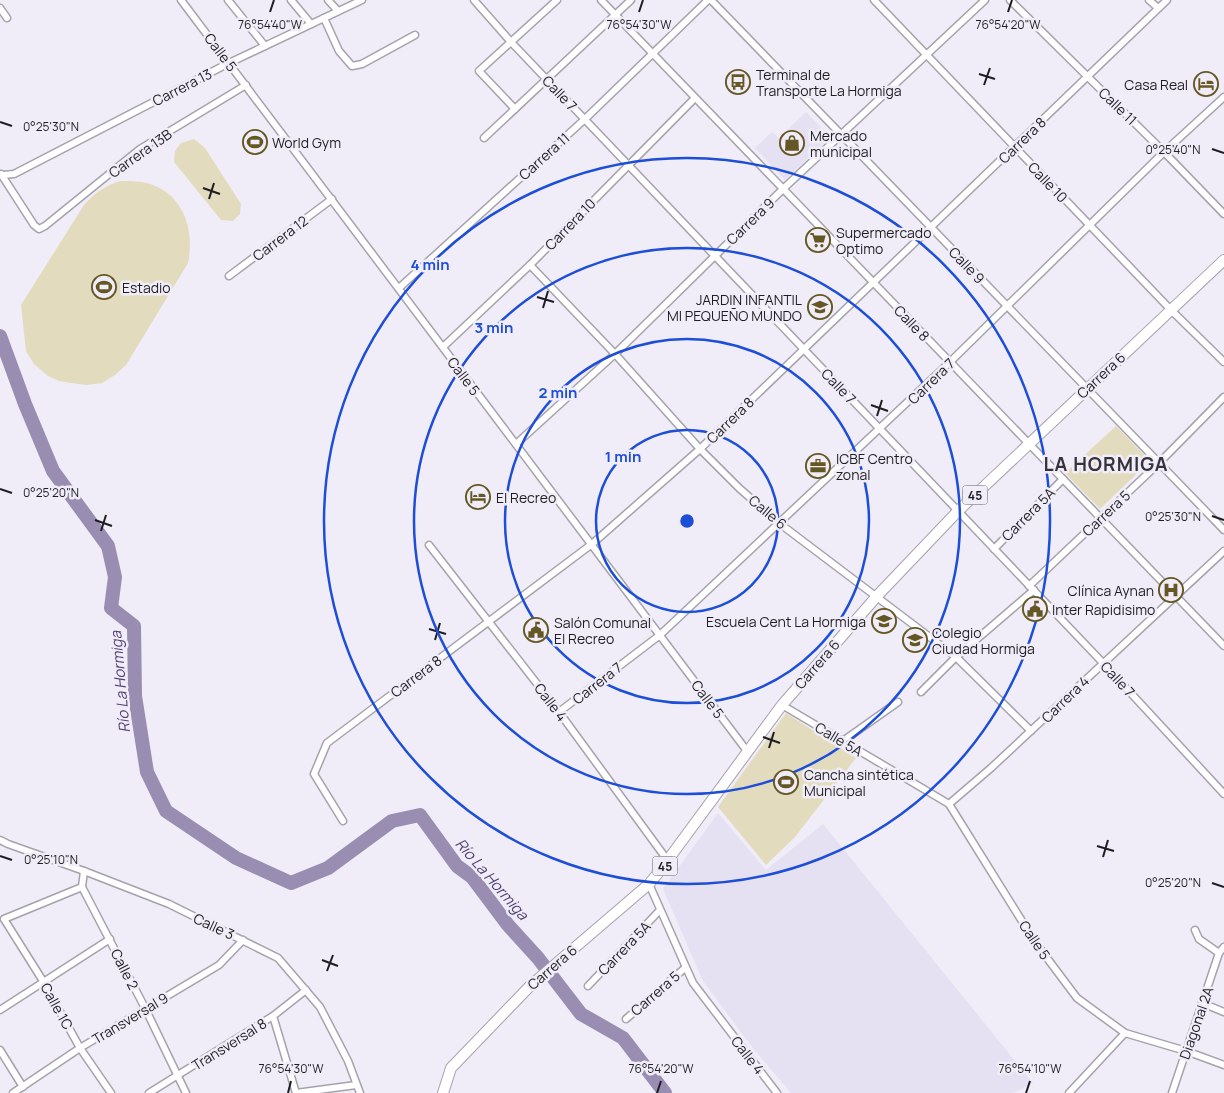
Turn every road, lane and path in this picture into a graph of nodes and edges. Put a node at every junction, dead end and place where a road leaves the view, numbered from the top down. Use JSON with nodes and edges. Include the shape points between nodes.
{"nodes":[{"id":1,"x":181,"y":0,"type":"edge"},
{"id":2,"x":228,"y":0,"type":"edge"},
{"id":3,"x":291,"y":0,"type":"edge"},
{"id":4,"x":328,"y":0,"type":"edge"},
{"id":5,"x":362,"y":0,"type":"edge"},
{"id":6,"x":474,"y":0,"type":"edge"},
{"id":7,"x":556,"y":0,"type":"edge"},
{"id":8,"x":601,"y":0,"type":"edge"},
{"id":9,"x":631,"y":0,"type":"edge"},
{"id":10,"x":709,"y":0,"type":"edge"},
{"id":11,"x":874,"y":0,"type":"edge"},
{"id":12,"x":985,"y":0,"type":"edge"},
{"id":13,"x":1010,"y":0,"type":"edge"},
{"id":14,"x":1149,"y":0,"type":"edge"},
{"id":15,"x":1167,"y":0,"type":"edge"},
{"id":16,"x":0,"y":8,"type":"edge"},
{"id":17,"x":1158,"y":8,"type":"junction"},
{"id":18,"x":338,"y":11,"type":"junction"},
{"id":19,"x":615,"y":14,"type":"junction"},
{"id":20,"x":7,"y":18,"type":"dead end"},
{"id":21,"x":324,"y":18,"type":"junction"},
{"id":22,"x":311,"y":24,"type":"junction"},
{"id":23,"x":415,"y":34,"type":"dead end"},
{"id":24,"x":511,"y":42,"type":"junction"},
{"id":25,"x":265,"y":46,"type":"junction"},
{"id":26,"x":652,"y":53,"type":"junction"},
{"id":27,"x":926,"y":55,"type":"junction"},
{"id":28,"x":229,"y":63,"type":"junction"},
{"id":29,"x":1088,"y":77,"type":"junction"},
{"id":30,"x":547,"y":79,"type":"junction"},
{"id":31,"x":246,"y":85,"type":"junction"},
{"id":32,"x":1224,"y":97,"type":"edge"},
{"id":33,"x":695,"y":98,"type":"junction"},
{"id":34,"x":515,"y":109,"type":"junction"},
{"id":35,"x":585,"y":119,"type":"junction"},
{"id":36,"x":840,"y":134,"type":"junction"},
{"id":37,"x":484,"y":138,"type":"dead end"},
{"id":38,"x":1014,"y":147,"type":"junction"},
{"id":39,"x":1164,"y":152,"type":"junction"},
{"id":40,"x":628,"y":165,"type":"junction"},
{"id":41,"x":1,"y":174,"type":"edge"},
{"id":42,"x":783,"y":189,"type":"junction"},
{"id":43,"x":332,"y":199,"type":"junction"},
{"id":44,"x":1224,"y":214,"type":"edge"},
{"id":45,"x":1090,"y":225,"type":"junction"},
{"id":46,"x":930,"y":227,"type":"junction"},
{"id":47,"x":714,"y":255,"type":"junction"},
{"id":48,"x":1224,"y":260,"type":"edge"},
{"id":49,"x":530,"y":265,"type":"junction"},
{"id":50,"x":229,"y":276,"type":"dead end"},
{"id":51,"x":873,"y":282,"type":"junction"},
{"id":52,"x":398,"y":288,"type":"junction"},
{"id":53,"x":1008,"y":307,"type":"junction"},
{"id":54,"x":1171,"y":310,"type":"junction"},
{"id":55,"x":443,"y":347,"type":"junction"},
{"id":56,"x":804,"y":350,"type":"junction"},
{"id":57,"x":615,"y":354,"type":"junction"},
{"id":58,"x":950,"y":362,"type":"junction"},
{"id":59,"x":1224,"y":362,"type":"edge"},
{"id":60,"x":1087,"y":388,"type":"junction"},
{"id":61,"x":1224,"y":397,"type":"edge"},
{"id":62,"x":880,"y":430,"type":"junction"},
{"id":63,"x":516,"y":444,"type":"junction"},
{"id":64,"x":1029,"y":444,"type":"junction"},
{"id":65,"x":700,"y":449,"type":"junction"},
{"id":66,"x":1159,"y":463,"type":"junction"},
{"id":67,"x":1063,"y":479,"type":"junction"},
{"id":68,"x":958,"y":512,"type":"junction"},
{"id":69,"x":1101,"y":518,"type":"junction"},
{"id":70,"x":779,"y":523,"type":"junction"},
{"id":71,"x":1224,"y":530,"type":"edge"},
{"id":72,"x":592,"y":544,"type":"junction"},
{"id":73,"x":429,"y":546,"type":"dead end"},
{"id":74,"x":994,"y":549,"type":"junction"},
{"id":75,"x":1224,"y":551,"type":"edge"},
{"id":76,"x":1031,"y":588,"type":"junction"},
{"id":77,"x":1175,"y":595,"type":"junction"},
{"id":78,"x":877,"y":596,"type":"junction"},
{"id":79,"x":489,"y":622,"type":"junction"},
{"id":80,"x":660,"y":635,"type":"junction"},
{"id":81,"x":1224,"y":646,"type":"edge"},
{"id":82,"x":956,"y":657,"type":"junction"},
{"id":83,"x":1103,"y":663,"type":"junction"},
{"id":84,"x":921,"y":692,"type":"dead end"},
{"id":85,"x":898,"y":702,"type":"dead end"},
{"id":86,"x":782,"y":705,"type":"junction"},
{"id":87,"x":559,"y":712,"type":"junction"},
{"id":88,"x":1032,"y":731,"type":"junction"},
{"id":89,"x":843,"y":742,"type":"junction"},
{"id":90,"x":748,"y":751,"type":"junction"},
{"id":91,"x":1224,"y":794,"type":"edge"},
{"id":92,"x":949,"y":804,"type":"junction"},
{"id":93,"x":344,"y":822,"type":"dead end"},
{"id":94,"x":0,"y":840,"type":"edge"},
{"id":95,"x":668,"y":861,"type":"junction"},
{"id":96,"x":84,"y":870,"type":"junction"},
{"id":97,"x":649,"y":884,"type":"junction"},
{"id":98,"x":82,"y":887,"type":"junction"},
{"id":99,"x":660,"y":910,"type":"junction"},
{"id":100,"x":1195,"y":930,"type":"dead end"},
{"id":101,"x":110,"y":939,"type":"junction"},
{"id":102,"x":243,"y":940,"type":"junction"},
{"id":103,"x":1224,"y":947,"type":"edge"},
{"id":104,"x":1219,"y":953,"type":"junction"},
{"id":105,"x":685,"y":968,"type":"junction"},
{"id":106,"x":43,"y":981,"type":"junction"},
{"id":107,"x":588,"y":986,"type":"dead end"},
{"id":108,"x":306,"y":990,"type":"junction"},
{"id":109,"x":1202,"y":1003,"type":"junction"},
{"id":110,"x":145,"y":1008,"type":"junction"},
{"id":111,"x":0,"y":1010,"type":"edge"},
{"id":112,"x":1224,"y":1012,"type":"edge"},
{"id":113,"x":273,"y":1016,"type":"junction"},
{"id":114,"x":626,"y":1019,"type":"dead end"},
{"id":115,"x":1125,"y":1033,"type":"junction"},
{"id":116,"x":80,"y":1048,"type":"junction"},
{"id":117,"x":0,"y":1050,"type":"edge"},
{"id":118,"x":1186,"y":1051,"type":"junction"},
{"id":119,"x":1224,"y":1065,"type":"edge"},
{"id":120,"x":177,"y":1076,"type":"junction"},
{"id":121,"x":356,"y":1085,"type":"junction"},
{"id":122,"x":22,"y":1087,"type":"junction"},
{"id":123,"x":13,"y":1093,"type":"edge"},
{"id":124,"x":111,"y":1093,"type":"edge"},
{"id":125,"x":149,"y":1093,"type":"edge"},
{"id":126,"x":186,"y":1093,"type":"edge"},
{"id":127,"x":296,"y":1093,"type":"edge"},
{"id":128,"x":360,"y":1093,"type":"edge"},
{"id":129,"x":443,"y":1093,"type":"edge"},
{"id":130,"x":777,"y":1093,"type":"edge"},
{"id":131,"x":1069,"y":1093,"type":"edge"},
{"id":132,"x":1172,"y":1093,"type":"edge"}],
"edges":[{"from":1,"to":28,"type":"street","name":"Calle 5"},
{"from":2,"to":25,"type":"street"},
{"from":3,"to":22,"type":"street"},
{"from":4,"to":18,"type":"street"},
{"from":5,"to":18,"type":"street","name":"Carrera 13"},
{"from":6,"to":24,"type":"street","name":"Calle 7"},
{"from":7,"to":24,"type":"street"},
{"from":8,"to":19,"type":"street","name":"Calle 8"},
{"from":9,"to":19,"type":"street"},
{"from":10,"to":26,"type":"street","name":"Carrera 11"},
{"from":10,"to":36,"type":"street","name":"Calle 9"},
{"from":11,"to":27,"type":"street","name":"Calle 10"},
{"from":12,"to":27,"type":"street","name":"Carrera 9"},
{"from":13,"to":29,"type":"street","name":"Calle 11"},
{"from":14,"to":17,"type":"street"},
{"from":15,"to":17,"type":"street","name":"Carrera 8"},
{"from":16,"to":20,"type":"street"},
{"from":17,"to":29,"type":"street","name":"Carrera 8"},
{"from":18,"to":21,"type":"street","name":"Carrera 13"},
{"from":19,"to":26,"type":"street","name":"Calle 8"},
{"from":19,"to":30,"type":"street"},
{"from":21,"to":22,"type":"street","name":"Carrera 13"},
{"from":21,"to":23,"type":"street","via":[[339,51],[352,66],[362,64]]},
{"from":22,"to":25,"type":"street","name":"Carrera 13"},
{"from":24,"to":30,"type":"street","name":"Calle 7"},
{"from":24,"to":34,"type":"street","via":[[479,71]]},
{"from":25,"to":28,"type":"street","name":"Carrera 13"},
{"from":26,"to":33,"type":"street","name":"Calle 8"},
{"from":26,"to":35,"type":"street","name":"Carrera 11"},
{"from":27,"to":36,"type":"street","name":"Carrera 9"},
{"from":27,"to":38,"type":"street","name":"Calle 10"},
{"from":28,"to":31,"type":"street","name":"Calle 5"},
{"from":28,"to":41,"type":"street","name":"Carrera 13","via":[[14,174]]},
{"from":29,"to":38,"type":"street","name":"Carrera 8"},
{"from":29,"to":39,"type":"street","name":"Calle 11"},
{"from":30,"to":34,"type":"street"},
{"from":30,"to":35,"type":"street","name":"Calle 7"},
{"from":31,"to":41,"type":"street","name":"Carrera 13B","via":[[140,149],[45,226],[39,228],[34,225]]},
{"from":31,"to":43,"type":"street","name":"Calle 5"},
{"from":32,"to":39,"type":"street","name":"Carrera 7"},
{"from":33,"to":40,"type":"street","name":"Carrera 10"},
{"from":33,"to":42,"type":"street","name":"Calle 8"},
{"from":34,"to":37,"type":"street"},
{"from":35,"to":40,"type":"street","name":"Calle 7"},
{"from":35,"to":52,"type":"street","name":"Carrera 11"},
{"from":36,"to":42,"type":"street","name":"Carrera 9"},
{"from":36,"to":46,"type":"street","name":"Calle 9"},
{"from":38,"to":45,"type":"street","name":"Calle 10"},
{"from":38,"to":46,"type":"street","name":"Carrera 8"},
{"from":39,"to":44,"type":"street","name":"Calle 11"},
{"from":39,"to":45,"type":"street","name":"Carrera 7"},
{"from":40,"to":47,"type":"street","name":"Calle 7"},
{"from":40,"to":49,"type":"street","name":"Carrera 10"},
{"from":42,"to":47,"type":"street","name":"Carrera 9"},
{"from":42,"to":51,"type":"street","name":"Calle 8"},
{"from":43,"to":50,"type":"street","name":"Carrera 12"},
{"from":43,"to":52,"type":"street","name":"Calle 5"},
{"from":45,"to":53,"type":"street","name":"Carrera 7"},
{"from":45,"to":54,"type":"street","name":"Calle 10"},
{"from":46,"to":51,"type":"street","name":"Carrera 8"},
{"from":46,"to":53,"type":"street","name":"Calle 9"},
{"from":47,"to":56,"type":"street","name":"Calle 7"},
{"from":47,"to":57,"type":"street","name":"Carrera 9"},
{"from":48,"to":54,"type":"main road","name":"Carrera 6","number":"45"},
{"from":49,"to":55,"type":"street","name":"Carrera 10"},
{"from":49,"to":57,"type":"street","name":"Calle 6"},
{"from":51,"to":56,"type":"street","name":"Carrera 8"},
{"from":51,"to":58,"type":"street","name":"Calle 8"},
{"from":52,"to":55,"type":"street","name":"Calle 5"},
{"from":53,"to":58,"type":"street","name":"Carrera 7"},
{"from":53,"to":60,"type":"street","name":"Calle 9"},
{"from":54,"to":59,"type":"street","name":"Calle 10"},
{"from":54,"to":60,"type":"main road","name":"Carrera 6","number":"45"},
{"from":55,"to":63,"type":"street","name":"Calle 5"},
{"from":56,"to":62,"type":"street","name":"Calle 7"},
{"from":56,"to":65,"type":"street","name":"Carrera 8"},
{"from":57,"to":63,"type":"street","name":"Carrera 9"},
{"from":57,"to":65,"type":"street","name":"Calle 6"},
{"from":58,"to":62,"type":"street","name":"Carrera 7"},
{"from":58,"to":64,"type":"street","name":"Calle 8"},
{"from":60,"to":64,"type":"main road","name":"Carrera 6","number":"45"},
{"from":60,"to":66,"type":"street","name":"Calle 9"},
{"from":61,"to":66,"type":"street","name":"Carrera 5"},
{"from":62,"to":68,"type":"street","name":"Calle 7"},
{"from":62,"to":70,"type":"street","name":"Carrera 7"},
{"from":63,"to":72,"type":"street","name":"Calle 5"},
{"from":64,"to":67,"type":"street","name":"Calle 8"},
{"from":64,"to":68,"type":"main road","name":"Carrera 6","number":"45"},
{"from":65,"to":70,"type":"street","name":"Calle 6"},
{"from":65,"to":72,"type":"street","name":"Carrera 8"},
{"from":66,"to":69,"type":"street","name":"Carrera 5"},
{"from":66,"to":71,"type":"street","name":"Calle 9"},
{"from":67,"to":69,"type":"street","name":"Calle 8"},
{"from":67,"to":74,"type":"street","name":"Carrera 5A"},
{"from":68,"to":74,"type":"street","name":"Calle 7"},
{"from":68,"to":78,"type":"main road","name":"Carrera 6","number":"45"},
{"from":69,"to":76,"type":"street","name":"Carrera 5"},
{"from":69,"to":77,"type":"street","name":"Calle 8"},
{"from":70,"to":78,"type":"street","name":"Calle 6"},
{"from":70,"to":80,"type":"street","name":"Carrera 7"},
{"from":72,"to":79,"type":"street","name":"Carrera 8"},
{"from":72,"to":80,"type":"street","name":"Calle 5"},
{"from":73,"to":79,"type":"street","name":"Calle 4"},
{"from":74,"to":76,"type":"street","name":"Calle 7"},
{"from":75,"to":77,"type":"street","name":"Carrera 4"},
{"from":76,"to":82,"type":"street","name":"Carrera 5"},
{"from":76,"to":83,"type":"street","name":"Calle 7"},
{"from":77,"to":81,"type":"street","name":"Calle 8"},
{"from":77,"to":83,"type":"street","name":"Carrera 4"},
{"from":78,"to":82,"type":"street","name":"Calle 6"},
{"from":78,"to":86,"type":"main road","name":"Carrera 6","number":"45"},
{"from":79,"to":87,"type":"street","name":"Calle 4"},
{"from":79,"to":93,"type":"street","name":"Carrera 8","via":[[327,743],[314,774]]},
{"from":80,"to":87,"type":"street","name":"Carrera 7"},
{"from":80,"to":90,"type":"street","name":"Calle 5"},
{"from":82,"to":84,"type":"street","name":"Carrera 5"},
{"from":82,"to":88,"type":"street","name":"Calle 6"},
{"from":83,"to":88,"type":"street","name":"Carrera 4"},
{"from":83,"to":91,"type":"street","name":"Calle 7"},
{"from":85,"to":89,"type":"street"},
{"from":86,"to":89,"type":"street","name":"Calle 5A"},
{"from":86,"to":90,"type":"main road","name":"Carrera 6","number":"45"},
{"from":87,"to":95,"type":"street","name":"Calle 4"},
{"from":88,"to":92,"type":"street","name":"Carrera 4"},
{"from":89,"to":92,"type":"street","name":"Calle 5A"},
{"from":90,"to":95,"type":"main road","name":"Carrera 6","number":"45"},
{"from":92,"to":115,"type":"street","name":"Calle 5","via":[[1035,942],[1077,998]]},
{"from":94,"to":96,"type":"street","name":"Calle 3"},
{"from":95,"to":97,"type":"main road","name":"Carrera 6","number":"45"},
{"from":96,"to":98,"type":"street"},
{"from":96,"to":102,"type":"street","name":"Calle 3","via":[[168,904]]},
{"from":97,"to":99,"type":"street","name":"Calle 4"},
{"from":97,"to":129,"type":"main road","name":"Carrera 6","number":"45","via":[[530,986],[451,1068]]},
{"from":98,"to":101,"type":"street","name":"Calle 2"},
{"from":98,"to":106,"type":"street","name":"Calle 1C","via":[[4,919]]},
{"from":99,"to":105,"type":"street","name":"Calle 4"},
{"from":99,"to":107,"type":"street","name":"Carrera 5A"},
{"from":100,"to":104,"type":"street","via":[[1199,939]]},
{"from":101,"to":106,"type":"street"},
{"from":101,"to":110,"type":"street","name":"Calle 2"},
{"from":102,"to":108,"type":"street","name":"Calle 3","via":[[278,958]]},
{"from":102,"to":110,"type":"street","name":"Transversal 9","via":[[219,965]]},
{"from":103,"to":104,"type":"street"},
{"from":104,"to":109,"type":"street","name":"Diagonal 2A"},
{"from":105,"to":114,"type":"street","name":"Carrera 5"},
{"from":105,"to":130,"type":"street","name":"Calle 4"},
{"from":106,"to":111,"type":"street"},
{"from":106,"to":116,"type":"street","name":"Calle 1C"},
{"from":108,"to":113,"type":"street","name":"Transversal 8"},
{"from":108,"to":121,"type":"street","name":"Calle 3","via":[[325,1017],[348,1061]]},
{"from":109,"to":112,"type":"street"},
{"from":109,"to":118,"type":"street","name":"Diagonal 2A"},
{"from":110,"to":116,"type":"street","name":"Transversal 9"},
{"from":110,"to":120,"type":"street","name":"Calle 2"},
{"from":113,"to":120,"type":"street","name":"Transversal 8"},
{"from":113,"to":127,"type":"street"},
{"from":115,"to":118,"type":"street"},
{"from":115,"to":131,"type":"street"},
{"from":116,"to":122,"type":"street","name":"Transversal 9"},
{"from":116,"to":124,"type":"street","name":"Calle 1C"},
{"from":117,"to":122,"type":"street"},
{"from":118,"to":119,"type":"street"},
{"from":118,"to":132,"type":"street","name":"Diagonal 2A"},
{"from":120,"to":125,"type":"street","name":"Transversal 8"},
{"from":120,"to":126,"type":"street","name":"Calle 2"},
{"from":121,"to":127,"type":"street"},
{"from":121,"to":128,"type":"street","name":"Calle 3"},
{"from":122,"to":123,"type":"street","name":"Transversal 9"}]}
